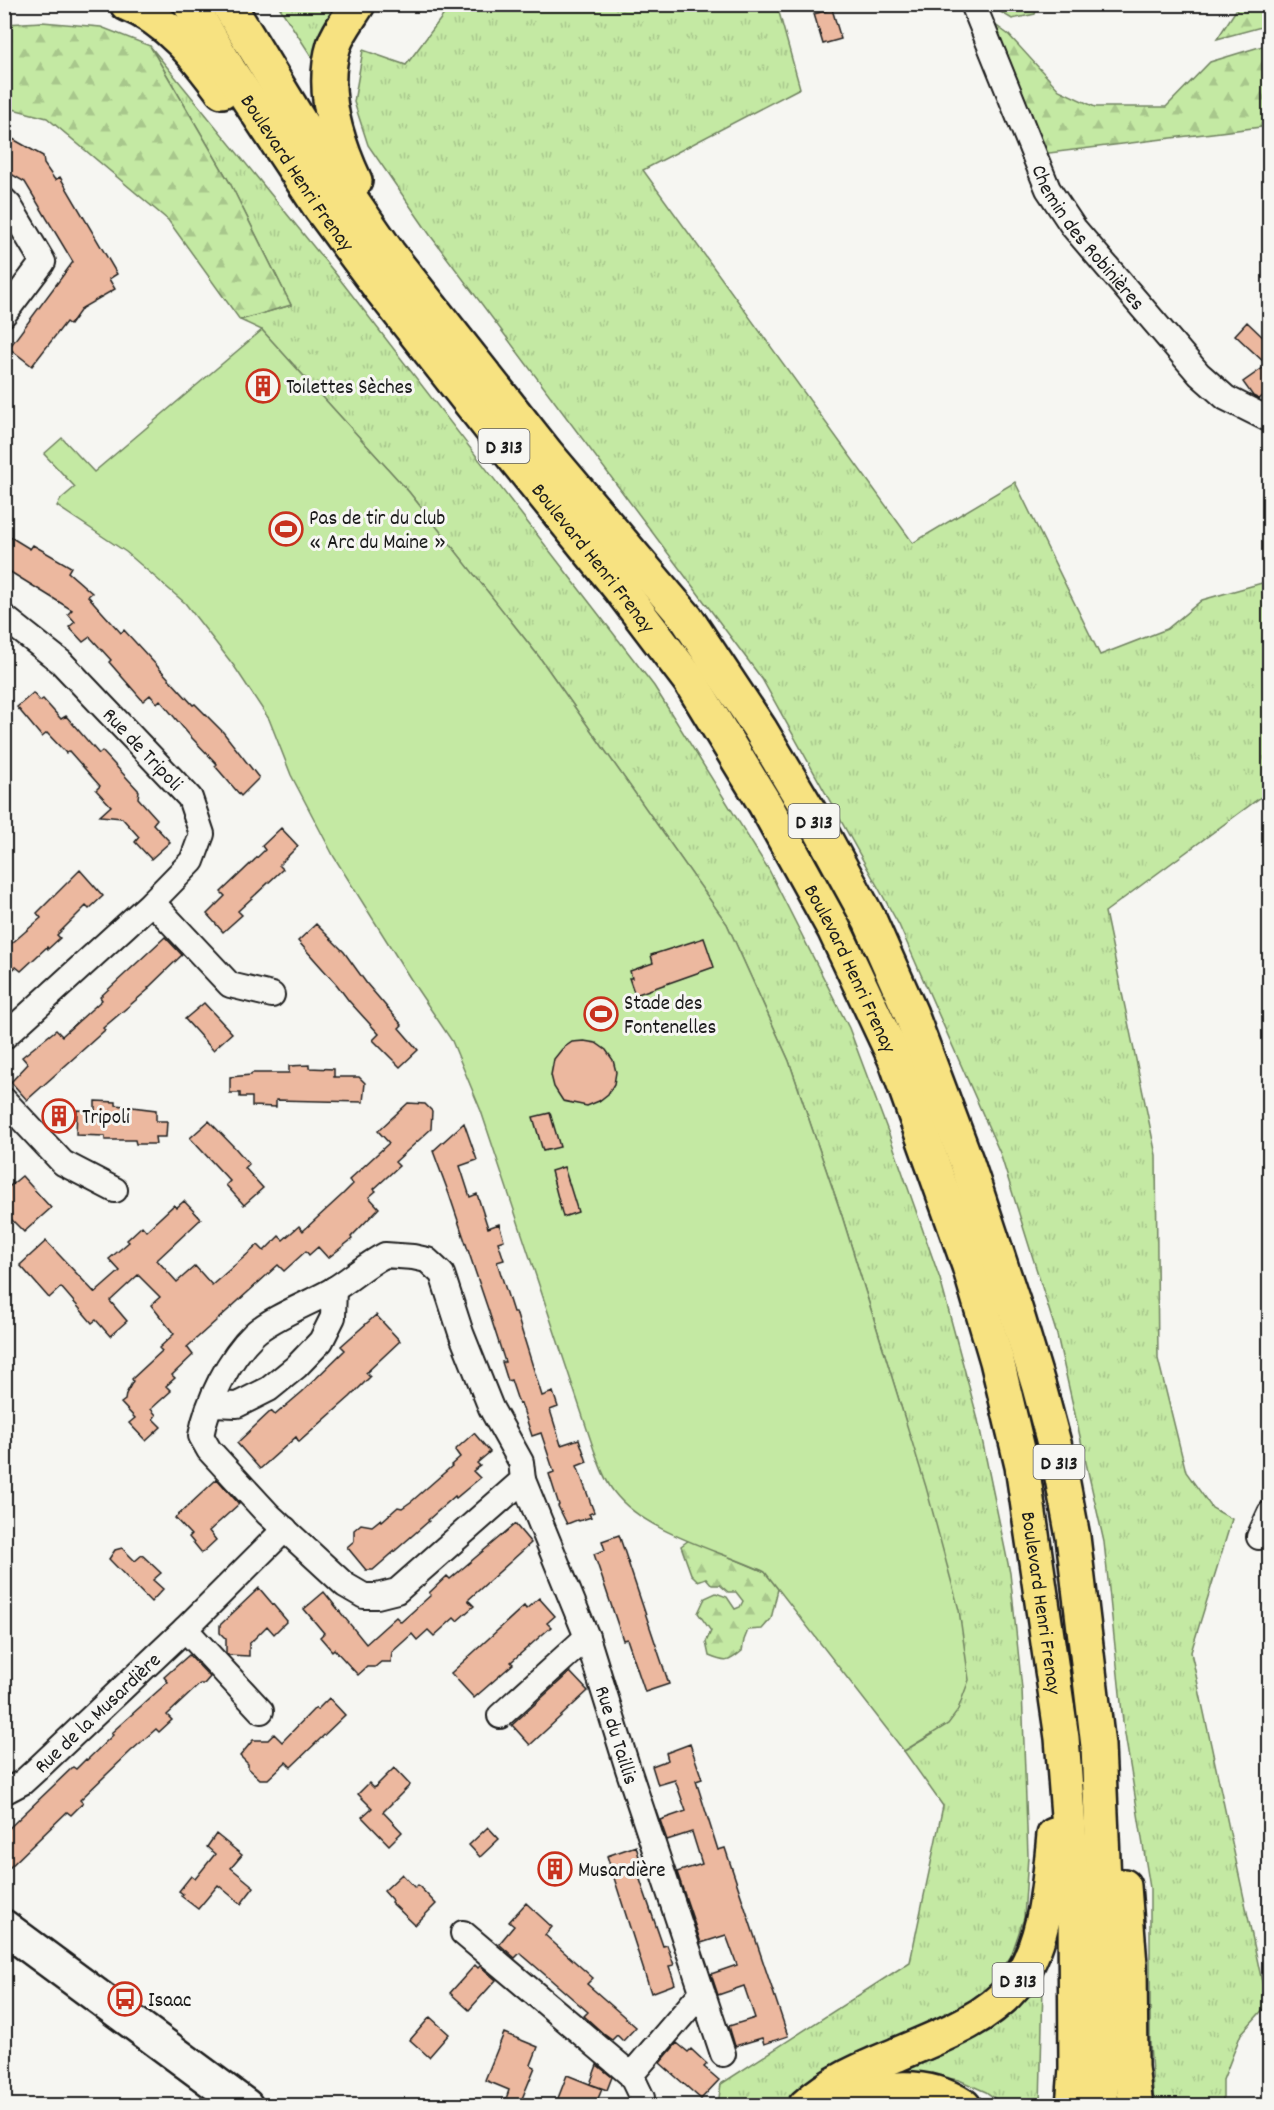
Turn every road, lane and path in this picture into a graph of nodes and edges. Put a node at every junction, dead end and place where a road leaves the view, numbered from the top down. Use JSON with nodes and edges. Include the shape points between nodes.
{"nodes":[{"id":1,"x":127,"y":4,"type":"edge"},
{"id":2,"x":190,"y":4,"type":"edge"},
{"id":3,"x":228,"y":4,"type":"edge"},
{"id":4,"x":358,"y":4,"type":"edge"},
{"id":5,"x":973,"y":4,"type":"edge"},
{"id":6,"x":4,"y":200,"type":"edge"},
{"id":7,"x":321,"y":209,"type":"junction"},
{"id":8,"x":389,"y":254,"type":"junction"},
{"id":9,"x":4,"y":314,"type":"edge"},
{"id":10,"x":1269,"y":420,"type":"edge"},
{"id":11,"x":4,"y":617,"type":"edge"},
{"id":12,"x":152,"y":902,"type":"junction"},
{"id":13,"x":272,"y":995,"type":"dead end"},
{"id":14,"x":4,"y":1037,"type":"edge"},
{"id":15,"x":4,"y":1100,"type":"edge"},
{"id":16,"x":115,"y":1190,"type":"dead end"},
{"id":17,"x":334,"y":1289,"type":"junction"},
{"id":18,"x":212,"y":1404,"type":"junction"},
{"id":19,"x":523,"y":1480,"type":"junction"},
{"id":20,"x":1269,"y":1513,"type":"edge"},
{"id":21,"x":285,"y":1529,"type":"junction"},
{"id":22,"x":1259,"y":1537,"type":"dead end"},
{"id":23,"x":185,"y":1629,"type":"junction"},
{"id":24,"x":587,"y":1637,"type":"junction"},
{"id":25,"x":261,"y":1711,"type":"dead end"},
{"id":26,"x":500,"y":1716,"type":"dead end"},
{"id":27,"x":1062,"y":1738,"type":"junction"},
{"id":28,"x":1098,"y":1746,"type":"junction"},
{"id":29,"x":4,"y":1792,"type":"edge"},
{"id":30,"x":4,"y":1927,"type":"edge"},
{"id":31,"x":463,"y":1933,"type":"dead end"},
{"id":32,"x":702,"y":1992,"type":"junction"},
{"id":33,"x":723,"y":2054,"type":"dead end"},
{"id":34,"x":632,"y":2076,"type":"junction"},
{"id":35,"x":246,"y":2106,"type":"edge"},
{"id":36,"x":639,"y":2106,"type":"edge"},
{"id":37,"x":805,"y":2106,"type":"edge"},
{"id":38,"x":843,"y":2106,"type":"edge"},
{"id":39,"x":964,"y":2106,"type":"edge"},
{"id":40,"x":1073,"y":2106,"type":"edge"},
{"id":41,"x":1101,"y":2106,"type":"edge"},
{"id":42,"x":1136,"y":2106,"type":"edge"}],
"edges":[{"from":1,"to":7,"type":"highway","via":[[178,38],[301,191]]},
{"from":2,"to":7,"type":"highway","name":"Boulevard Henri Frenay","number":"D 313"},
{"from":3,"to":8,"type":"highway","name":"Boulevard Henri Frenay","number":"D 313","via":[[317,150]]},
{"from":4,"to":8,"type":"highway","via":[[335,43],[330,64],[330,108],[342,153]]},
{"from":5,"to":10,"type":"street","name":"Chemin des Robinières","via":[[1048,189],[1074,228],[1199,374],[1227,398]]},
{"from":6,"to":9,"type":"street","via":[[43,262]]},
{"from":7,"to":27,"type":"highway","name":"Boulevard Henri Frenay","number":"D 313","via":[[690,681],[765,804],[834,929],[895,1059],[962,1245],[997,1361],[1022,1466]]},
{"from":8,"to":28,"type":"highway","name":"Boulevard Henri Frenay","number":"D 313","via":[[548,454],[687,619],[760,729],[870,921],[911,1014],[968,1163],[1039,1387],[1073,1537]]},
{"from":11,"to":12,"type":"street","name":"Rue de Tripoli","via":[[61,662],[190,798],[202,834],[192,861]]},
{"from":12,"to":13,"type":"street","via":[[230,986]]},
{"from":12,"to":14,"type":"street","name":"Rue de Tripoli"},
{"from":15,"to":16,"type":"street","via":[[63,1163]]},
{"from":17,"to":18,"type":"street","via":[[255,1333],[230,1363]]},
{"from":17,"to":18,"type":"street","via":[[333,1317],[321,1341],[296,1367],[268,1389],[237,1405]]},
{"from":17,"to":19,"type":"street","via":[[386,1256],[427,1260],[442,1274],[491,1408],[521,1462]]},
{"from":18,"to":21,"type":"street","via":[[201,1436],[209,1450]]},
{"from":19,"to":21,"type":"street","via":[[397,1591],[377,1596],[363,1596],[345,1585]]},
{"from":19,"to":24,"type":"street","name":"Rue du Taillis"},
{"from":20,"to":22,"type":"street"},
{"from":21,"to":23,"type":"street","name":"Rue de la Musardière"},
{"from":23,"to":25,"type":"street"},
{"from":23,"to":29,"type":"street","name":"Rue de la Musardière","via":[[29,1777]]},
{"from":24,"to":26,"type":"street"},
{"from":24,"to":32,"type":"street","name":"Rue du Taillis"},
{"from":27,"to":37,"type":"highway","number":"D 313","via":[[1049,1888],[1041,1928],[1027,1966],[1013,1988],[971,2020],[834,2084]]},
{"from":27,"to":40,"type":"highway","name":"Boulevard Henri Frenay","number":"D 313","via":[[1075,1906]]},
{"from":28,"to":41,"type":"highway","name":"Boulevard Henri Frenay","number":"D 313","via":[[1105,1904]]},
{"from":28,"to":42,"type":"highway","number":"D 313","via":[[1121,1853]]},
{"from":30,"to":35,"type":"street"},
{"from":31,"to":34,"type":"street"},
{"from":32,"to":33,"type":"street","name":"Rue du Taillis"},
{"from":32,"to":34,"type":"street"},
{"from":34,"to":36,"type":"street","via":[[642,2098]]},
{"from":38,"to":39,"type":"highway","via":[[895,2088],[940,2094]]}]}
